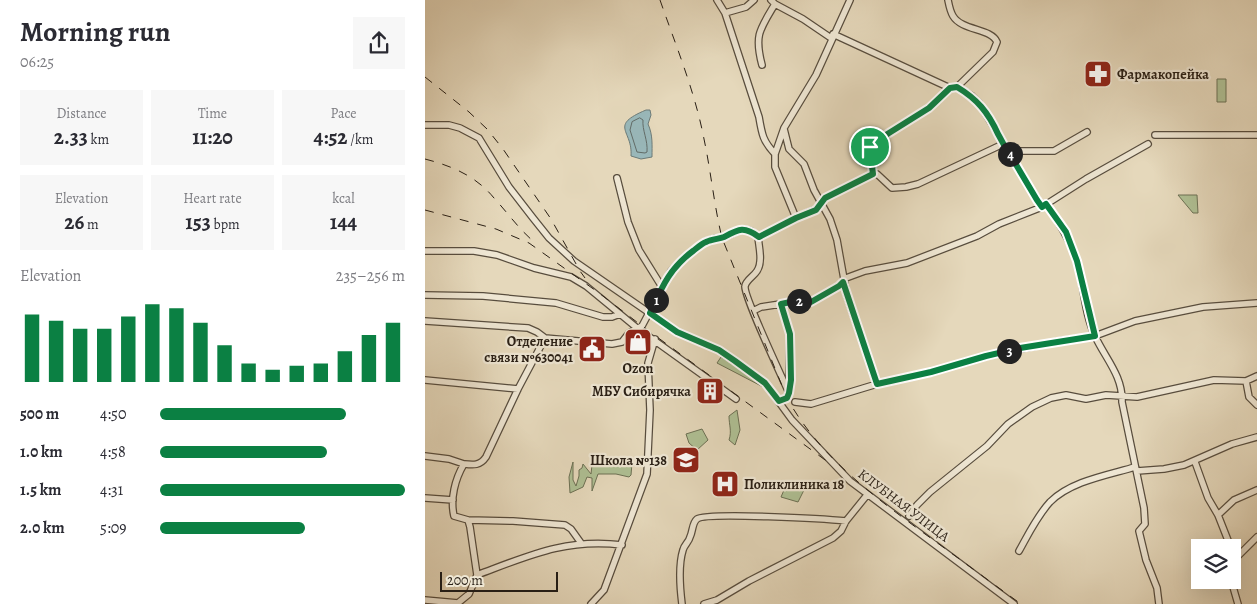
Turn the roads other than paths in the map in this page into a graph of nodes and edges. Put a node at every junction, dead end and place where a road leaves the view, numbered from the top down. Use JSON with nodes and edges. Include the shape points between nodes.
{"nodes":[{"id":1,"x":717,"y":0,"type":"edge"},
{"id":2,"x":754,"y":0,"type":"edge"},
{"id":3,"x":850,"y":0,"type":"edge"},
{"id":4,"x":948,"y":0,"type":"edge"},
{"id":5,"x":773,"y":2,"type":"edge"},
{"id":6,"x":725,"y":13,"type":"junction"},
{"id":7,"x":832,"y":36,"type":"junction"},
{"id":8,"x":762,"y":65,"type":"dead end"},
{"id":9,"x":953,"y":87,"type":"junction"},
{"id":10,"x":425,"y":125,"type":"edge"},
{"id":11,"x":784,"y":128,"type":"junction"},
{"id":12,"x":1087,"y":132,"type":"dead end"},
{"id":13,"x":1155,"y":135,"type":"dead end"},
{"id":14,"x":1257,"y":135,"type":"edge"},
{"id":15,"x":1003,"y":144,"type":"junction"},
{"id":16,"x":1148,"y":144,"type":"dead end"},
{"id":17,"x":1008,"y":151,"type":"junction"},
{"id":18,"x":775,"y":154,"type":"junction"},
{"id":19,"x":873,"y":174,"type":"junction"},
{"id":20,"x":617,"y":178,"type":"dead end"},
{"id":21,"x":822,"y":202,"type":"junction"},
{"id":22,"x":1044,"y":206,"type":"junction"},
{"id":23,"x":796,"y":218,"type":"junction"},
{"id":24,"x":759,"y":237,"type":"junction"},
{"id":25,"x":425,"y":251,"type":"edge"},
{"id":26,"x":843,"y":282,"type":"junction"},
{"id":27,"x":663,"y":287,"type":"junction"},
{"id":28,"x":425,"y":296,"type":"edge"},
{"id":29,"x":1257,"y":303,"type":"edge"},
{"id":30,"x":781,"y":304,"type":"junction"},
{"id":31,"x":753,"y":311,"type":"junction"},
{"id":32,"x":650,"y":313,"type":"junction"},
{"id":33,"x":620,"y":314,"type":"junction"},
{"id":34,"x":425,"y":321,"type":"edge"},
{"id":35,"x":637,"y":328,"type":"junction"},
{"id":36,"x":1095,"y":336,"type":"junction"},
{"id":37,"x":545,"y":338,"type":"junction"},
{"id":38,"x":655,"y":339,"type":"junction"},
{"id":39,"x":1257,"y":376,"type":"edge"},
{"id":40,"x":425,"y":380,"type":"edge"},
{"id":41,"x":1246,"y":381,"type":"junction"},
{"id":42,"x":877,"y":384,"type":"junction"},
{"id":43,"x":517,"y":389,"type":"junction"},
{"id":44,"x":789,"y":393,"type":"junction"},
{"id":45,"x":1122,"y":396,"type":"junction"},
{"id":46,"x":736,"y":399,"type":"dead end"},
{"id":47,"x":779,"y":401,"type":"junction"},
{"id":48,"x":795,"y":402,"type":"dead end"},
{"id":49,"x":1257,"y":405,"type":"edge"},
{"id":50,"x":1257,"y":437,"type":"edge"},
{"id":51,"x":425,"y":456,"type":"edge"},
{"id":52,"x":1195,"y":462,"type":"junction"},
{"id":53,"x":464,"y":464,"type":"junction"},
{"id":54,"x":1136,"y":469,"type":"junction"},
{"id":55,"x":1257,"y":490,"type":"edge"},
{"id":56,"x":867,"y":495,"type":"junction"},
{"id":57,"x":425,"y":498,"type":"edge"},
{"id":58,"x":453,"y":500,"type":"junction"},
{"id":59,"x":1218,"y":515,"type":"junction"},
{"id":60,"x":909,"y":516,"type":"dead end"},
{"id":61,"x":468,"y":520,"type":"junction"},
{"id":62,"x":846,"y":521,"type":"junction"},
{"id":63,"x":1257,"y":537,"type":"edge"},
{"id":64,"x":1228,"y":539,"type":"edge"},
{"id":65,"x":581,"y":543,"type":"junction"},
{"id":66,"x":622,"y":545,"type":"junction"},
{"id":67,"x":1019,"y":551,"type":"dead end"},
{"id":68,"x":1241,"y":553,"type":"edge"},
{"id":69,"x":477,"y":575,"type":"junction"},
{"id":70,"x":1234,"y":589,"type":"edge"},
{"id":71,"x":425,"y":600,"type":"edge"},
{"id":72,"x":591,"y":604,"type":"edge"},
{"id":73,"x":682,"y":604,"type":"edge"},
{"id":74,"x":704,"y":604,"type":"edge"},
{"id":75,"x":1014,"y":604,"type":"edge"},
{"id":76,"x":1159,"y":604,"type":"edge"},
{"id":77,"x":1238,"y":604,"type":"edge"}],
"edges":[{"from":1,"to":6,"type":"street"},
{"from":2,"to":6,"type":"street"},
{"from":3,"to":7,"type":"street"},
{"from":4,"to":9,"type":"street","via":[[953,17],[991,35],[997,42],[993,52]]},
{"from":5,"to":7,"type":"street"},
{"from":5,"to":8,"type":"street","via":[[758,35]]},
{"from":6,"to":18,"type":"street","via":[[764,142]]},
{"from":7,"to":9,"type":"street"},
{"from":7,"to":11,"type":"street","via":[[816,75]]},
{"from":9,"to":15,"type":"street","via":[[979,103]]},
{"from":9,"to":19,"type":"street","via":[[929,108],[873,143],[870,151]]},
{"from":10,"to":32,"type":"street","name":"КЛУБНАЯ УЛИЦА","via":[[449,125],[479,138],[509,187],[549,238],[574,261]]},
{"from":11,"to":18,"type":"street"},
{"from":11,"to":21,"type":"street","via":[[789,149],[804,164]]},
{"from":12,"to":17,"type":"street","via":[[1054,152]]},
{"from":13,"to":14,"type":"street"},
{"from":15,"to":17,"type":"street"},
{"from":15,"to":19,"type":"street","via":[[905,188],[892,188]]},
{"from":16,"to":22,"type":"street"},
{"from":17,"to":22,"type":"street"},
{"from":18,"to":23,"type":"street","via":[[775,168]]},
{"from":19,"to":21,"type":"street"},
{"from":20,"to":27,"type":"street","via":[[639,250]]},
{"from":21,"to":23,"type":"street","via":[[816,210]]},
{"from":21,"to":26,"type":"street","via":[[837,240]]},
{"from":22,"to":26,"type":"street","via":[[907,263],[865,271]]},
{"from":22,"to":36,"type":"street","via":[[1066,232],[1077,261]]},
{"from":23,"to":24,"type":"street"},
{"from":24,"to":27,"type":"street","via":[[747,229],[704,242],[671,271]]},
{"from":24,"to":31,"type":"street","via":[[761,264],[745,284]]},
{"from":25,"to":33,"type":"street","via":[[474,251],[497,255],[571,277]]},
{"from":26,"to":30,"type":"street","via":[[811,302],[800,300]]},
{"from":26,"to":42,"type":"street"},
{"from":27,"to":32,"type":"street"},
{"from":28,"to":33,"type":"street","via":[[483,296],[556,303],[603,317]]},
{"from":29,"to":36,"type":"street","via":[[1203,307],[1135,321]]},
{"from":30,"to":31,"type":"street","via":[[761,306]]},
{"from":30,"to":44,"type":"street","via":[[790,334]]},
{"from":31,"to":44,"type":"street"},
{"from":32,"to":35,"type":"street"},
{"from":32,"to":47,"type":"street","name":"КЛУБНАЯ УЛИЦА","via":[[677,332],[719,350],[765,383]]},
{"from":33,"to":35,"type":"street"},
{"from":34,"to":37,"type":"street","via":[[528,328]]},
{"from":35,"to":37,"type":"street","via":[[617,344]]},
{"from":35,"to":38,"type":"street"},
{"from":36,"to":42,"type":"street","via":[[1020,348]]},
{"from":36,"to":45,"type":"street","via":[[1114,370]]},
{"from":37,"to":43,"type":"street"},
{"from":38,"to":46,"type":"street"},
{"from":38,"to":66,"type":"street","via":[[648,363],[647,474]]},
{"from":39,"to":41,"type":"street"},
{"from":40,"to":43,"type":"street"},
{"from":41,"to":45,"type":"street","via":[[1214,380],[1137,396]]},
{"from":41,"to":49,"type":"street","via":[[1249,397]]},
{"from":42,"to":48,"type":"street","via":[[811,404]]},
{"from":43,"to":53,"type":"street","via":[[483,461]]},
{"from":44,"to":47,"type":"street","via":[[787,398]]},
{"from":45,"to":54,"type":"street"},
{"from":45,"to":60,"type":"street","via":[[1086,399],[1059,395],[1032,407],[930,492]]},
{"from":47,"to":56,"type":"street","name":"КЛУБНАЯ УЛИЦА","via":[[819,449]]},
{"from":50,"to":52,"type":"street","via":[[1232,444]]},
{"from":51,"to":53,"type":"street"},
{"from":52,"to":54,"type":"street","via":[[1164,469]]},
{"from":52,"to":59,"type":"street","via":[[1207,498]]},
{"from":53,"to":58,"type":"street","via":[[457,478]]},
{"from":54,"to":67,"type":"street","via":[[1096,478],[1059,495],[1049,503]]},
{"from":54,"to":76,"type":"street","via":[[1145,524],[1139,532]]},
{"from":55,"to":59,"type":"street","via":[[1234,500]]},
{"from":56,"to":62,"type":"street"},
{"from":56,"to":75,"type":"street","name":"КЛУБНАЯ УЛИЦА"},
{"from":57,"to":58,"type":"street"},
{"from":58,"to":61,"type":"street","via":[[454,516]]},
{"from":59,"to":64,"type":"street"},
{"from":61,"to":65,"type":"street","via":[[565,525]]},
{"from":61,"to":69,"type":"street"},
{"from":62,"to":73,"type":"street","via":[[744,516],[698,518],[683,550]]},
{"from":62,"to":74,"type":"street","via":[[833,538]]},
{"from":63,"to":68,"type":"street"},
{"from":65,"to":66,"type":"street"},
{"from":65,"to":69,"type":"street","via":[[533,554]]},
{"from":66,"to":72,"type":"street","via":[[604,590]]},
{"from":69,"to":71,"type":"street","via":[[469,594],[458,603]]},
{"from":70,"to":77,"type":"street"}]}
